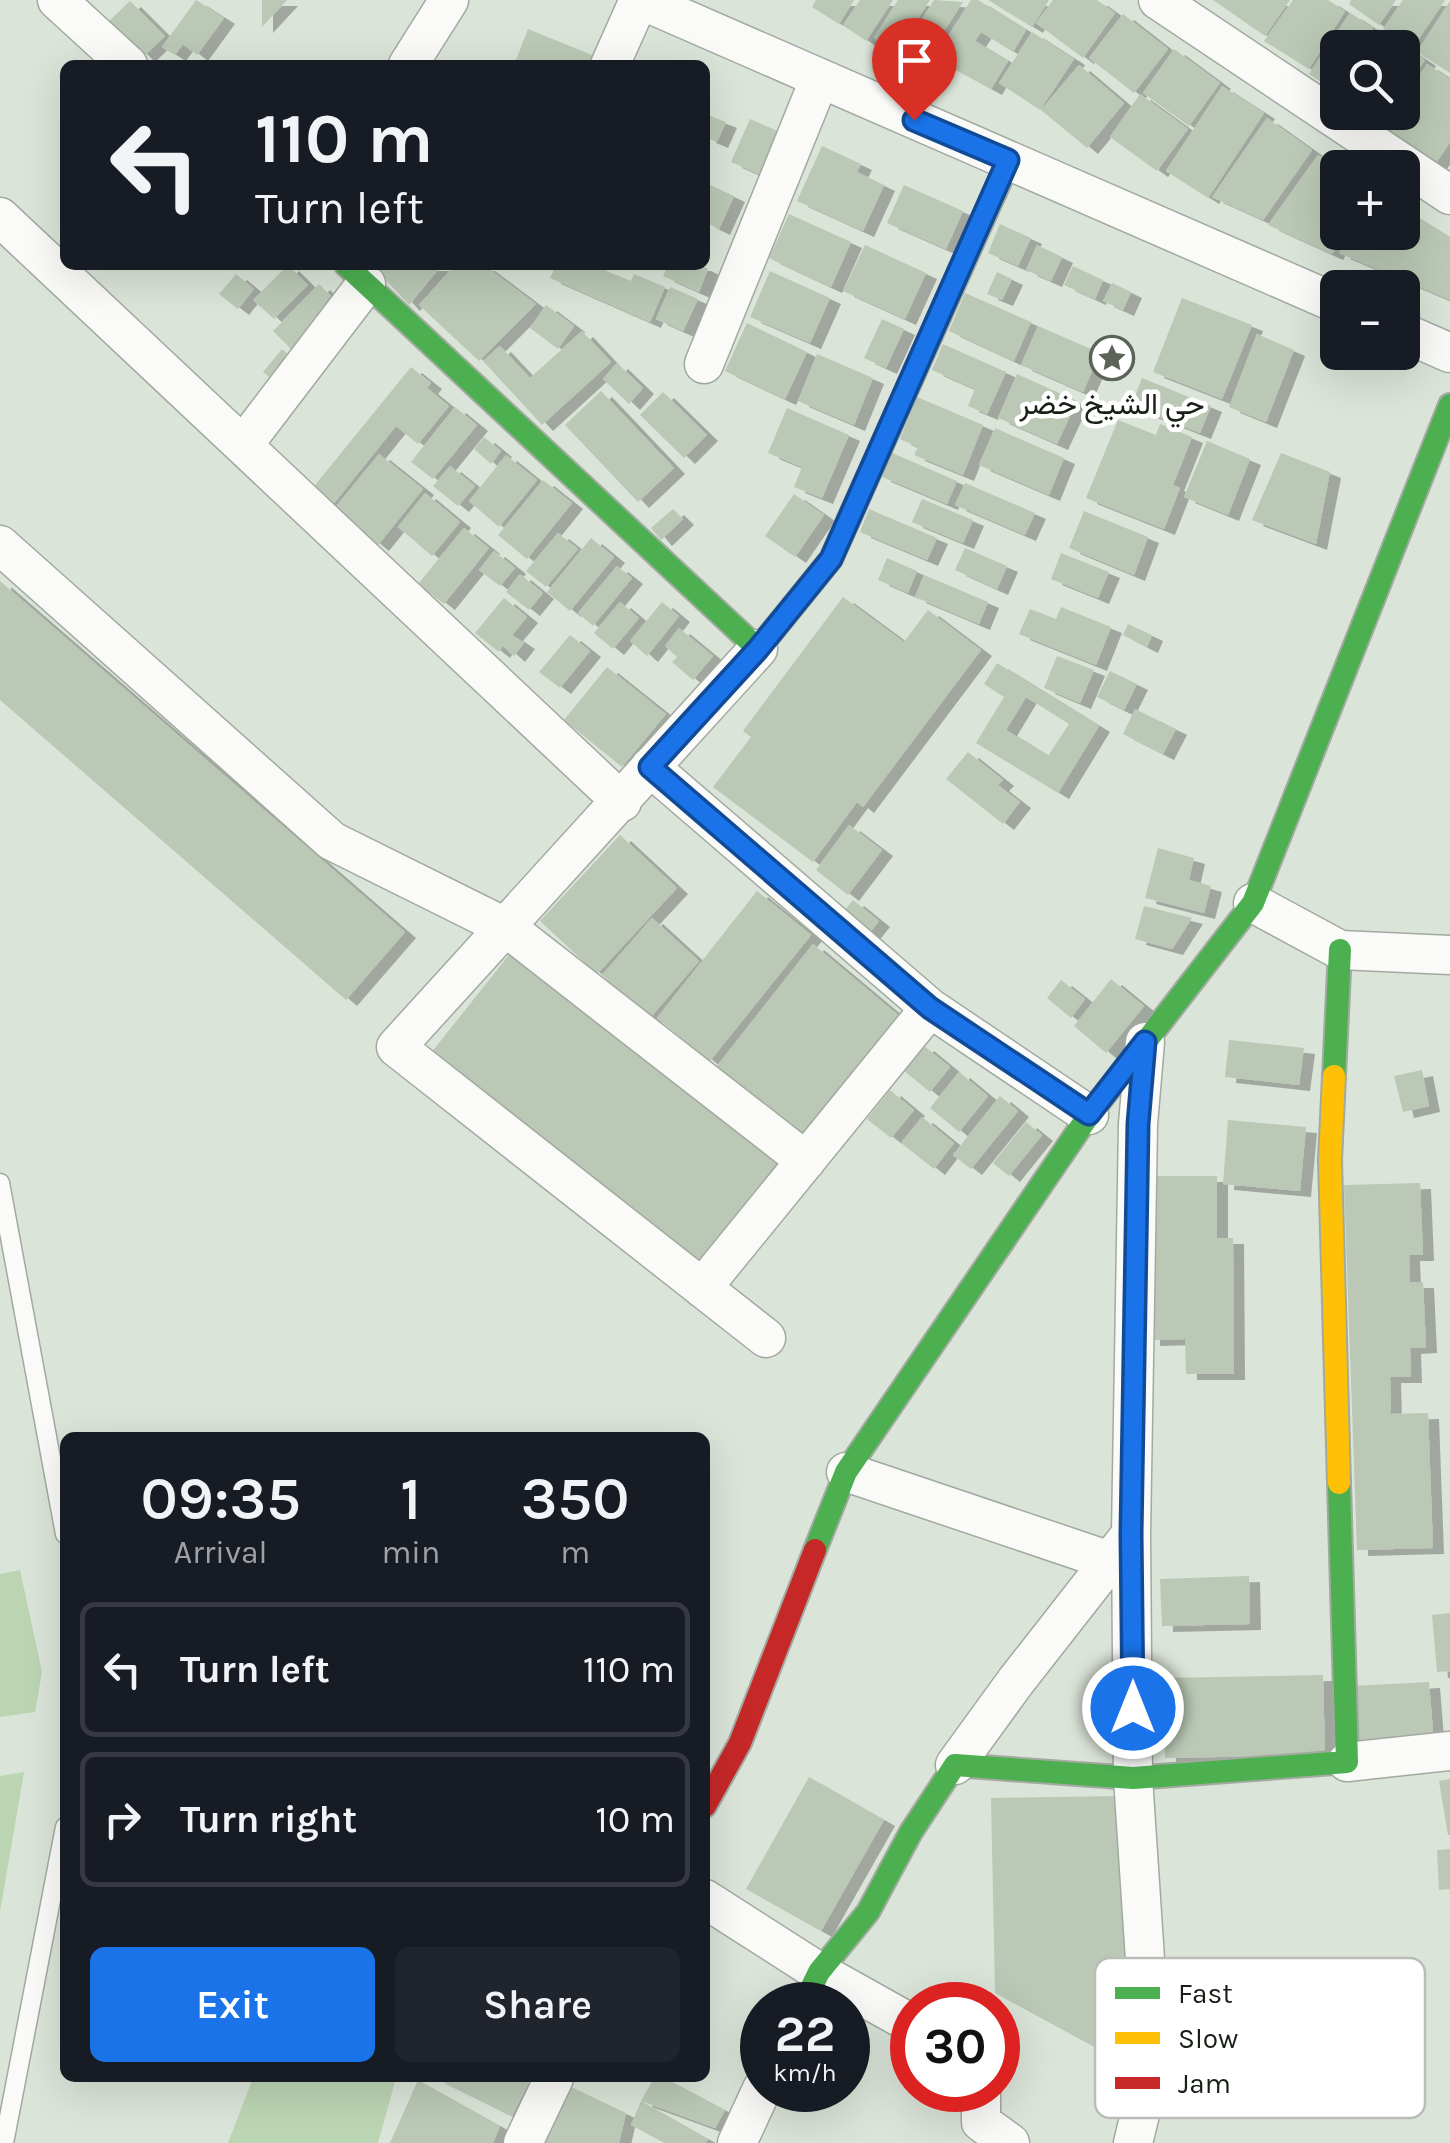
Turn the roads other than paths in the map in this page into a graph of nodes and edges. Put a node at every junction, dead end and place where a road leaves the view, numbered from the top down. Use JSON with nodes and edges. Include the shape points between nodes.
{"nodes":[{"id":1,"x":57,"y":0,"type":"edge"},
{"id":2,"x":450,"y":0,"type":"edge"},
{"id":3,"x":640,"y":0,"type":"edge"},
{"id":4,"x":1158,"y":0,"type":"edge"},
{"id":5,"x":123,"y":60,"type":"edge"},
{"id":6,"x":411,"y":60,"type":"edge"},
{"id":7,"x":612,"y":60,"type":"edge"},
{"id":8,"x":820,"y":78,"type":"junction"},
{"id":9,"x":1008,"y":160,"type":"junction"},
{"id":10,"x":1450,"y":195,"type":"edge"},
{"id":11,"x":0,"y":217,"type":"edge"},
{"id":12,"x":356,"y":275,"type":"edge"},
{"id":13,"x":1320,"y":296,"type":"edge"},
{"id":14,"x":1420,"y":340,"type":"edge"},
{"id":15,"x":1450,"y":353,"type":"edge"},
{"id":16,"x":704,"y":364,"type":"dead end"},
{"id":17,"x":1450,"y":404,"type":"edge"},
{"id":18,"x":244,"y":444,"type":"junction"},
{"id":19,"x":0,"y":545,"type":"edge"},
{"id":20,"x":758,"y":649,"type":"junction"},
{"id":21,"x":650,"y":767,"type":"junction"},
{"id":22,"x":622,"y":802,"type":"junction"},
{"id":23,"x":1253,"y":903,"type":"junction"},
{"id":24,"x":508,"y":928,"type":"junction"},
{"id":25,"x":1340,"y":950,"type":"junction"},
{"id":26,"x":1450,"y":955,"type":"edge"},
{"id":27,"x":930,"y":1008,"type":"junction"},
{"id":28,"x":1145,"y":1042,"type":"junction"},
{"id":29,"x":1089,"y":1114,"type":"junction"},
{"id":30,"x":806,"y":1161,"type":"junction"},
{"id":31,"x":0,"y":1183,"type":"edge"},
{"id":32,"x":702,"y":1288,"type":"junction"},
{"id":33,"x":766,"y":1338,"type":"dead end"},
{"id":34,"x":846,"y":1472,"type":"junction"},
{"id":35,"x":60,"y":1507,"type":"edge"},
{"id":36,"x":1120,"y":1547,"type":"junction"},
{"id":37,"x":1450,"y":1751,"type":"edge"},
{"id":38,"x":1347,"y":1762,"type":"junction"},
{"id":39,"x":956,"y":1765,"type":"junction"},
{"id":40,"x":1133,"y":1778,"type":"junction"},
{"id":41,"x":710,"y":1797,"type":"edge"},
{"id":42,"x":60,"y":1853,"type":"edge"},
{"id":43,"x":710,"y":1903,"type":"edge"},
{"id":44,"x":1145,"y":1958,"type":"edge"},
{"id":45,"x":803,"y":1982,"type":"edge"},
{"id":46,"x":816,"y":1982,"type":"edge"},
{"id":47,"x":552,"y":2082,"type":"edge"},
{"id":48,"x":752,"y":2112,"type":"edge"},
{"id":49,"x":1139,"y":2118,"type":"edge"},
{"id":50,"x":4,"y":2143,"type":"edge"},
{"id":51,"x":523,"y":2143,"type":"edge"},
{"id":52,"x":737,"y":2143,"type":"edge"},
{"id":53,"x":1133,"y":2143,"type":"edge"}],
"edges":[{"from":1,"to":5,"type":"street"},
{"from":2,"to":6,"type":"street"},
{"from":3,"to":7,"type":"street"},
{"from":3,"to":8,"type":"street"},
{"from":4,"to":10,"type":"street"},
{"from":8,"to":9,"type":"street"},
{"from":8,"to":16,"type":"street"},
{"from":9,"to":13,"type":"street"},
{"from":9,"to":20,"type":"street","via":[[831,559]]},
{"from":11,"to":18,"type":"street"},
{"from":12,"to":18,"type":"street"},
{"from":12,"to":20,"type":"street"},
{"from":14,"to":15,"type":"street"},
{"from":17,"to":23,"type":"street"},
{"from":18,"to":22,"type":"street"},
{"from":19,"to":24,"type":"street","via":[[332,842]]},
{"from":20,"to":21,"type":"street"},
{"from":21,"to":22,"type":"street"},
{"from":21,"to":27,"type":"street"},
{"from":22,"to":24,"type":"street"},
{"from":23,"to":25,"type":"street"},
{"from":23,"to":28,"type":"street"},
{"from":24,"to":30,"type":"street"},
{"from":24,"to":32,"type":"street","via":[[396,1047]]},
{"from":25,"to":26,"type":"street"},
{"from":25,"to":38,"type":"street","via":[[1330,1160]]},
{"from":27,"to":29,"type":"street"},
{"from":27,"to":30,"type":"street"},
{"from":28,"to":29,"type":"street"},
{"from":28,"to":36,"type":"street"},
{"from":29,"to":34,"type":"street"},
{"from":30,"to":32,"type":"street"},
{"from":31,"to":35,"type":"lane"},
{"from":32,"to":33,"type":"street"},
{"from":34,"to":36,"type":"street"},
{"from":34,"to":41,"type":"street","via":[[740,1743]]},
{"from":36,"to":39,"type":"street"},
{"from":36,"to":40,"type":"street"},
{"from":37,"to":38,"type":"street"},
{"from":38,"to":40,"type":"street"},
{"from":39,"to":40,"type":"street"},
{"from":39,"to":46,"type":"street","via":[[868,1912]]},
{"from":40,"to":44,"type":"street"},
{"from":42,"to":50,"type":"lane"},
{"from":43,"to":45,"type":"street"},
{"from":47,"to":51,"type":"street"},
{"from":48,"to":52,"type":"street"},
{"from":49,"to":53,"type":"street"}]}
